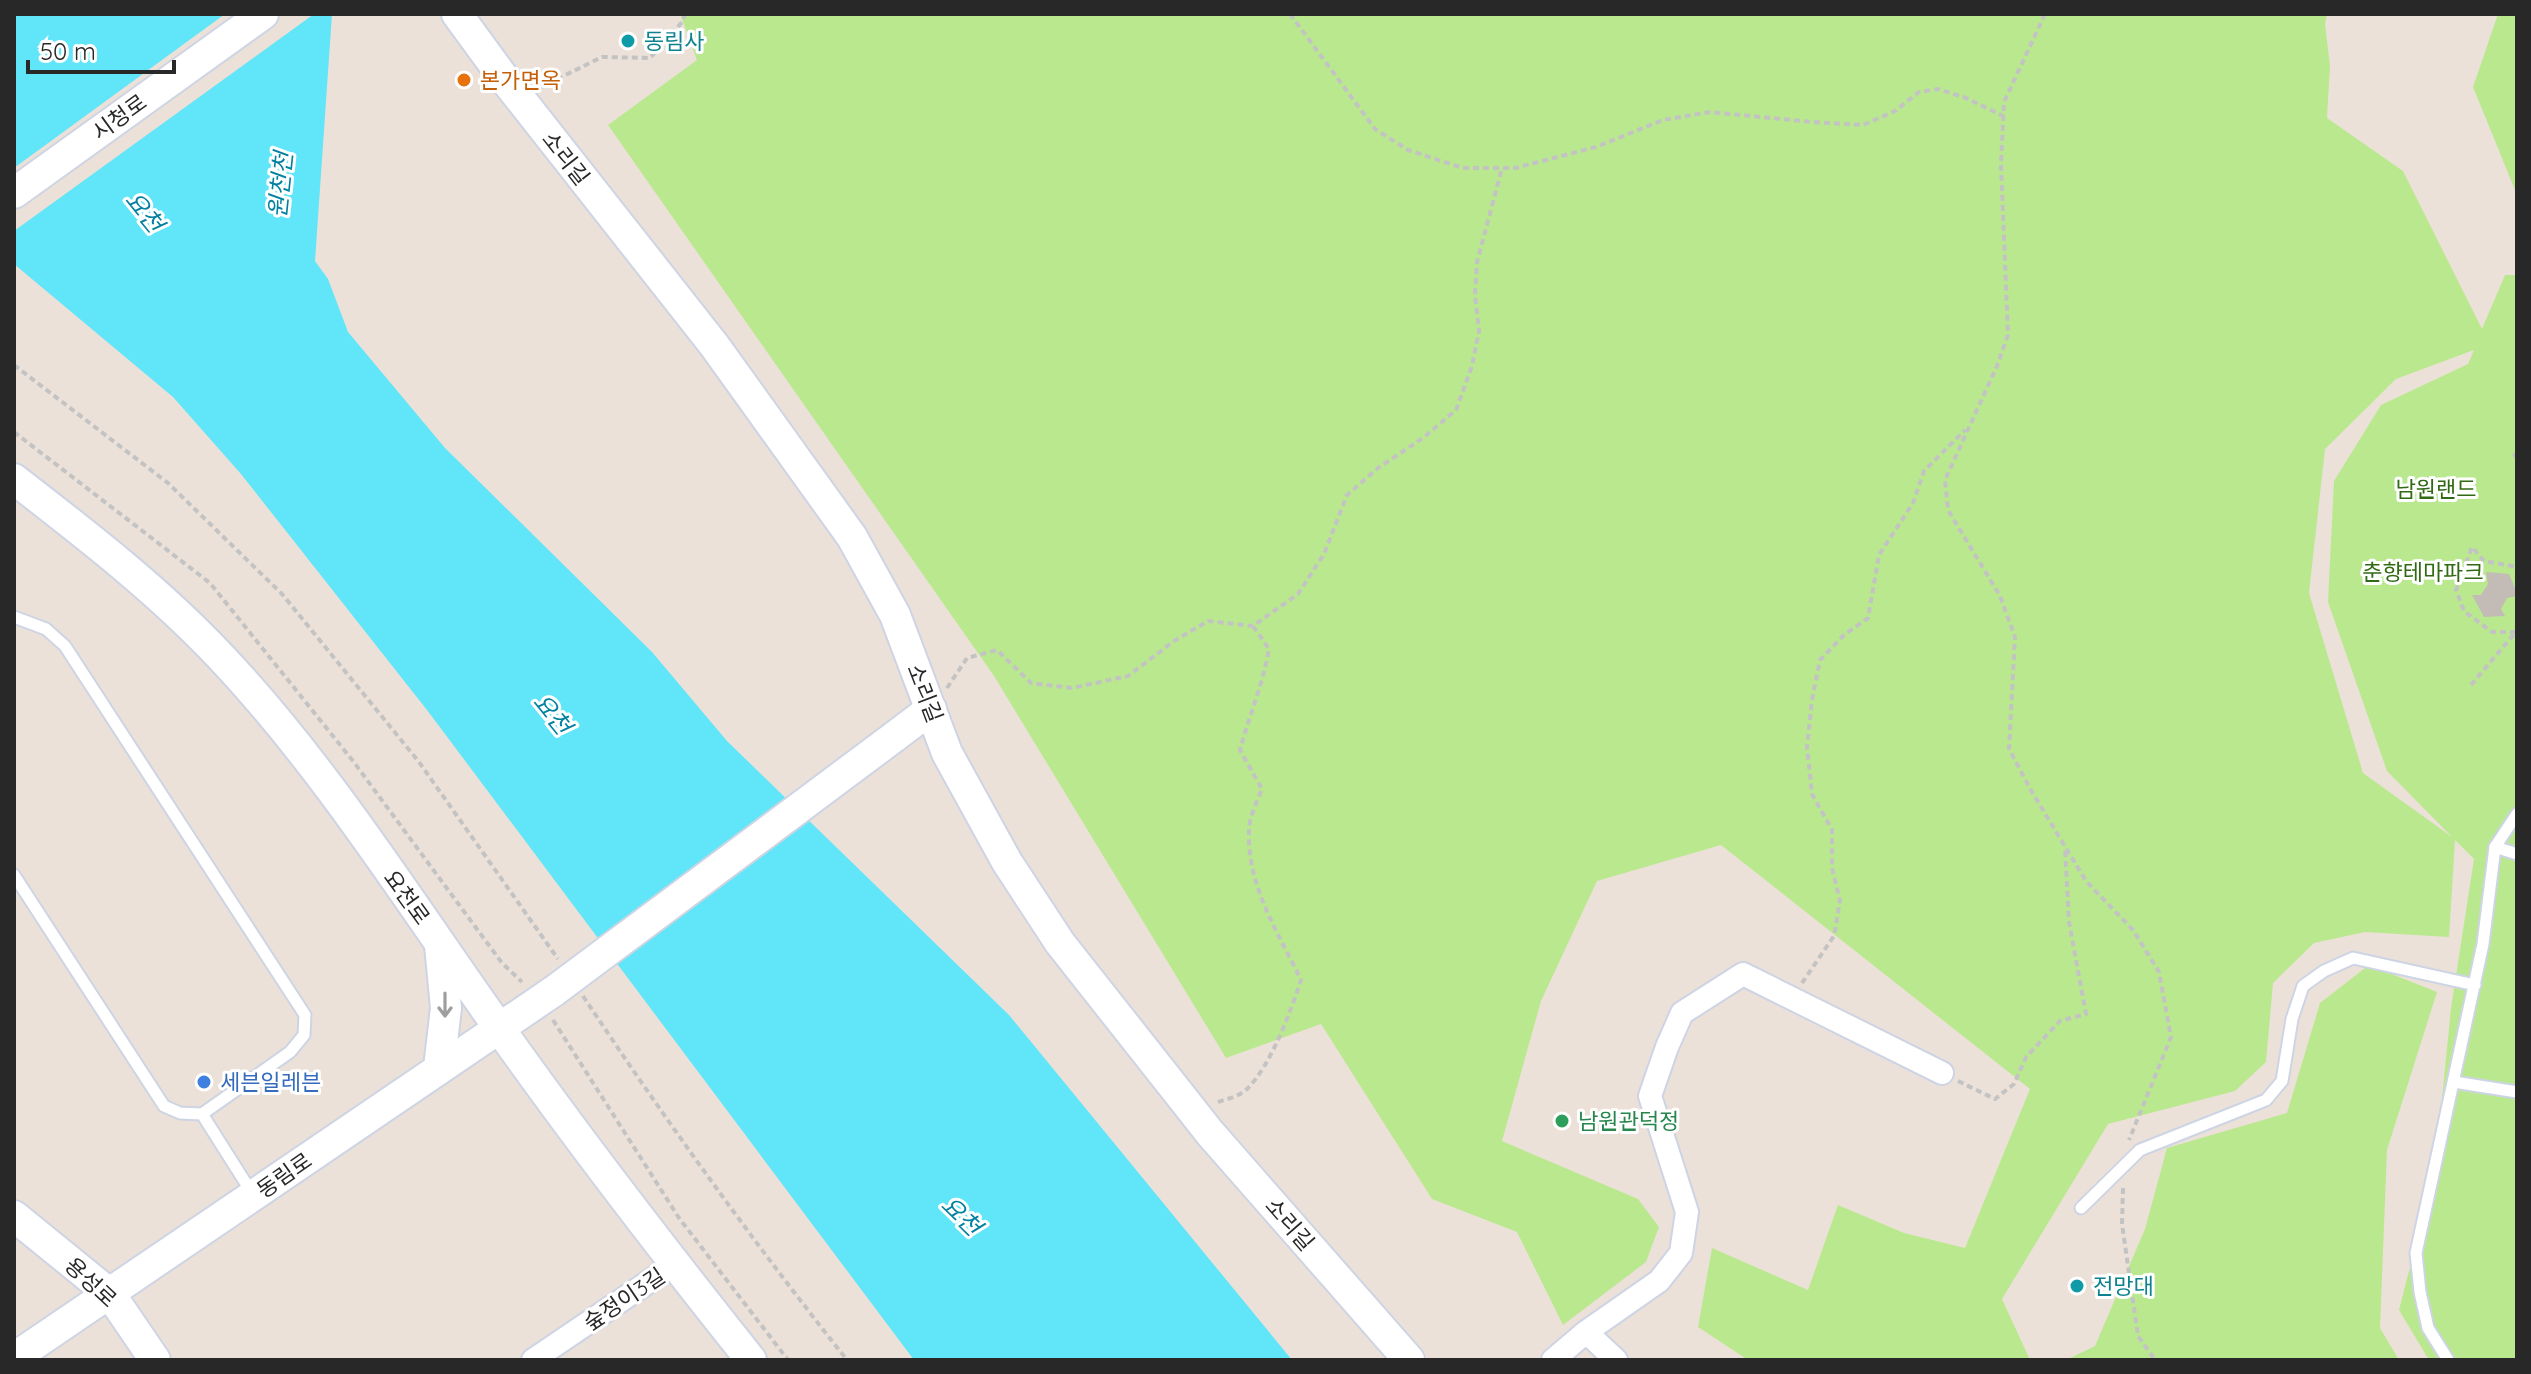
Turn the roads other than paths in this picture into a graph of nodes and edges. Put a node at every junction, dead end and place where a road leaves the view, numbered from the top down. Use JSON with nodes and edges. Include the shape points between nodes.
{"nodes":[{"id":1,"x":263,"y":14,"type":"edge"},
{"id":2,"x":457,"y":14,"type":"edge"},
{"id":3,"x":14,"y":193,"type":"edge"},
{"id":4,"x":14,"y":479,"type":"edge"},
{"id":5,"x":14,"y":617,"type":"edge"},
{"id":6,"x":931,"y":709,"type":"junction"},
{"id":7,"x":2517,"y":814,"type":"edge"},
{"id":8,"x":2495,"y":847,"type":"junction"},
{"id":9,"x":2517,"y":854,"type":"edge"},
{"id":10,"x":14,"y":875,"type":"edge"},
{"id":11,"x":440,"y":943,"type":"junction"},
{"id":12,"x":2475,"y":985,"type":"junction"},
{"id":13,"x":499,"y":1029,"type":"junction"},
{"id":14,"x":439,"y":1068,"type":"junction"},
{"id":15,"x":1942,"y":1073,"type":"road end"},
{"id":16,"x":2454,"y":1082,"type":"junction"},
{"id":17,"x":2517,"y":1092,"type":"edge"},
{"id":18,"x":202,"y":1114,"type":"junction"},
{"id":19,"x":254,"y":1196,"type":"junction"},
{"id":20,"x":2081,"y":1208,"type":"dead end"},
{"id":21,"x":14,"y":1216,"type":"edge"},
{"id":22,"x":675,"y":1264,"type":"junction"},
{"id":23,"x":110,"y":1294,"type":"junction"},
{"id":24,"x":1586,"y":1332,"type":"junction"},
{"id":25,"x":14,"y":1358,"type":"edge"},
{"id":26,"x":155,"y":1360,"type":"edge"},
{"id":27,"x":533,"y":1360,"type":"edge"},
{"id":28,"x":751,"y":1360,"type":"edge"},
{"id":29,"x":1409,"y":1360,"type":"edge"},
{"id":30,"x":1553,"y":1360,"type":"edge"},
{"id":31,"x":1616,"y":1360,"type":"edge"},
{"id":32,"x":2448,"y":1360,"type":"edge"}],
"edges":[{"from":1,"to":3,"type":"street","name":"시청로"},
{"from":2,"to":6,"type":"street","name":"소리길","via":[[714,345],[852,537],[895,615]]},
{"from":4,"to":11,"type":"street","name":"요천로","via":[[151,590],[220,656],[288,736]]},
{"from":5,"to":18,"type":"lane","via":[[46,629],[65,646],[305,1015],[304,1035],[290,1052]]},
{"from":6,"to":13,"type":"street","name":"동림로","bridge":true},
{"from":6,"to":29,"type":"street","name":"소리길","via":[[973,802],[1060,943],[1200,1120]]},
{"from":7,"to":8,"type":"lane"},
{"from":8,"to":9,"type":"lane"},
{"from":8,"to":12,"type":"lane"},
{"from":10,"to":18,"type":"lane","via":[[164,1106]]},
{"from":11,"to":13,"type":"street","name":"요천로"},
{"from":11,"to":14,"type":"street","one_way":true,"via":[[446,1008]]},
{"from":12,"to":16,"type":"lane"},
{"from":12,"to":20,"type":"lane","via":[[2353,958],[2324,971],[2303,986],[2282,1081],[2266,1100],[2140,1150]]},
{"from":13,"to":14,"type":"street","name":"동림로"},
{"from":13,"to":22,"type":"street","name":"요천로"},
{"from":14,"to":19,"type":"street","name":"동림로"},
{"from":15,"to":24,"type":"street","via":[[1743,974],[1682,1013],[1650,1096],[1687,1212],[1681,1253],[1659,1281]]},
{"from":16,"to":17,"type":"lane"},
{"from":16,"to":32,"type":"lane","via":[[2416,1253],[2428,1328]]},
{"from":18,"to":19,"type":"lane"},
{"from":19,"to":23,"type":"street","name":"동림로"},
{"from":21,"to":23,"type":"street","name":"용성로"},
{"from":22,"to":27,"type":"street","name":"숲정이3길"},
{"from":22,"to":28,"type":"street","name":"요천로"},
{"from":23,"to":25,"type":"street","name":"동림로"},
{"from":23,"to":26,"type":"street","name":"용성로"},
{"from":24,"to":30,"type":"street"},
{"from":24,"to":31,"type":"street"}]}
